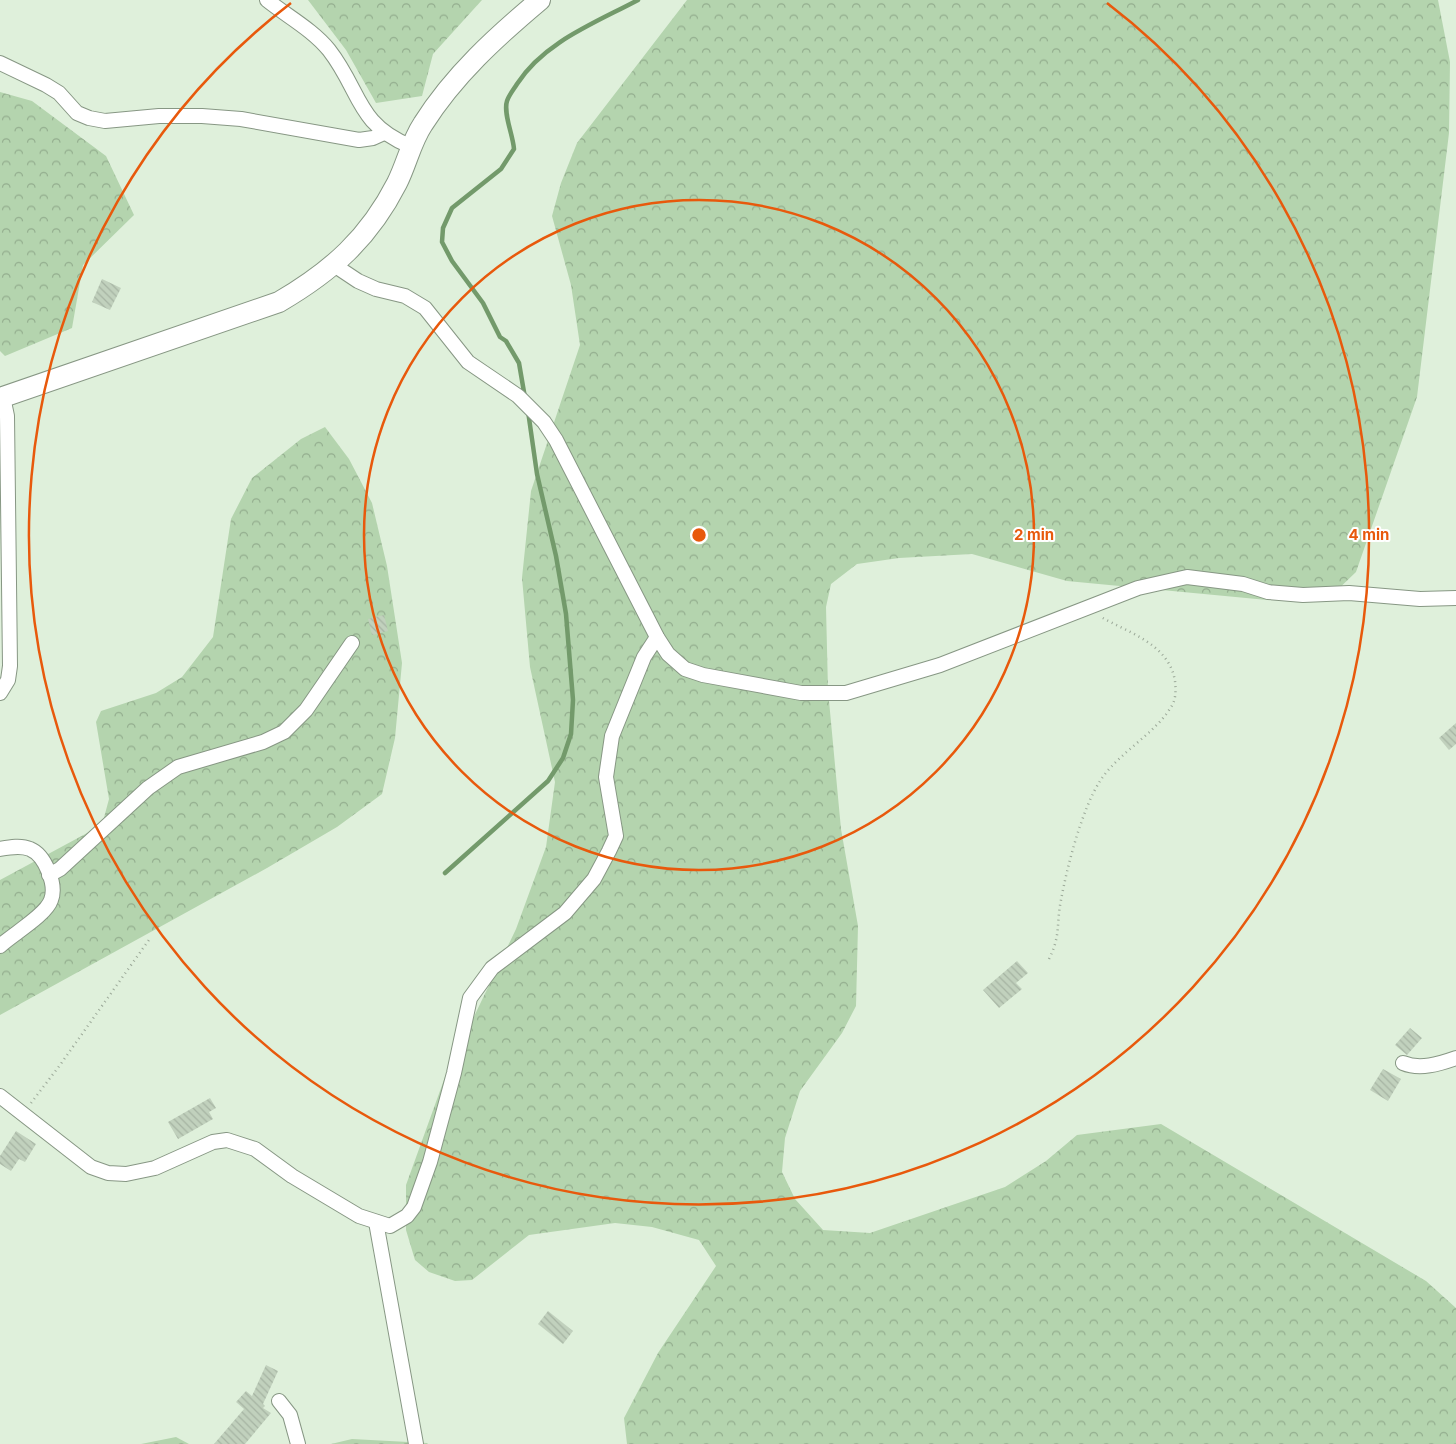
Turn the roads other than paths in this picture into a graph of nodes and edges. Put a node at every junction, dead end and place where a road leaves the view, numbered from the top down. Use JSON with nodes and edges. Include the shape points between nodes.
{"nodes":[{"id":1,"x":267,"y":0,"type":"edge"},
{"id":2,"x":540,"y":0,"type":"edge"},
{"id":3,"x":0,"y":63,"type":"edge"},
{"id":4,"x":384,"y":133,"type":"junction"},
{"id":5,"x":410,"y":146,"type":"junction"},
{"id":6,"x":334,"y":265,"type":"junction"},
{"id":7,"x":1,"y":398,"type":"edge"},
{"id":8,"x":1456,"y":598,"type":"edge"},
{"id":9,"x":657,"y":637,"type":"junction"},
{"id":10,"x":352,"y":643,"type":"dead end"},
{"id":11,"x":0,"y":692,"type":"edge"},
{"id":12,"x":0,"y":849,"type":"edge"},
{"id":13,"x":49,"y":875,"type":"junction"},
{"id":14,"x":0,"y":946,"type":"edge"},
{"id":15,"x":1456,"y":1058,"type":"edge"},
{"id":16,"x":1403,"y":1063,"type":"dead end"},
{"id":17,"x":0,"y":1096,"type":"edge"},
{"id":18,"x":376,"y":1222,"type":"junction"},
{"id":19,"x":279,"y":1400,"type":"dead end"},
{"id":20,"x":298,"y":1444,"type":"edge"},
{"id":21,"x":416,"y":1444,"type":"edge"}],
"edges":[{"from":1,"to":4,"type":"street","via":[[319,38],[339,64],[364,113]]},
{"from":2,"to":5,"type":"street","via":[[453,81]]},
{"from":3,"to":4,"type":"street","via":[[59,93],[77,113],[105,121],[202,116],[241,119],[352,139],[373,138]]},
{"from":4,"to":5,"type":"street"},
{"from":5,"to":6,"type":"street","via":[[404,167],[371,227]]},
{"from":6,"to":7,"type":"street","via":[[279,302]]},
{"from":6,"to":9,"type":"street","via":[[358,281],[406,296],[425,308],[468,362],[518,396],[544,422]]},
{"from":7,"to":11,"type":"street","via":[[7,416],[10,666],[8,680]]},
{"from":8,"to":9,"type":"street","via":[[1420,599],[1349,593],[1303,595],[1187,577],[1138,588],[940,665],[846,693],[801,693],[703,675],[685,669],[668,654]]},
{"from":9,"to":18,"type":"street","via":[[644,657],[612,736],[606,777],[616,836],[602,866],[565,913],[492,968],[470,998],[448,1097],[414,1207],[407,1216],[390,1226]]},
{"from":10,"to":13,"type":"street","via":[[306,710],[284,732],[263,742],[178,767],[148,788],[60,869]]},
{"from":12,"to":13,"type":"street","via":[[32,849]]},
{"from":13,"to":14,"type":"street","via":[[51,900],[43,911]]},
{"from":15,"to":16,"type":"street","via":[[1425,1066],[1413,1067]]},
{"from":17,"to":18,"type":"street","via":[[91,1167],[126,1174],[155,1168],[213,1142],[227,1140],[245,1144],[326,1197]]},
{"from":18,"to":21,"type":"street"},
{"from":19,"to":20,"type":"street","via":[[290,1415]]}]}
